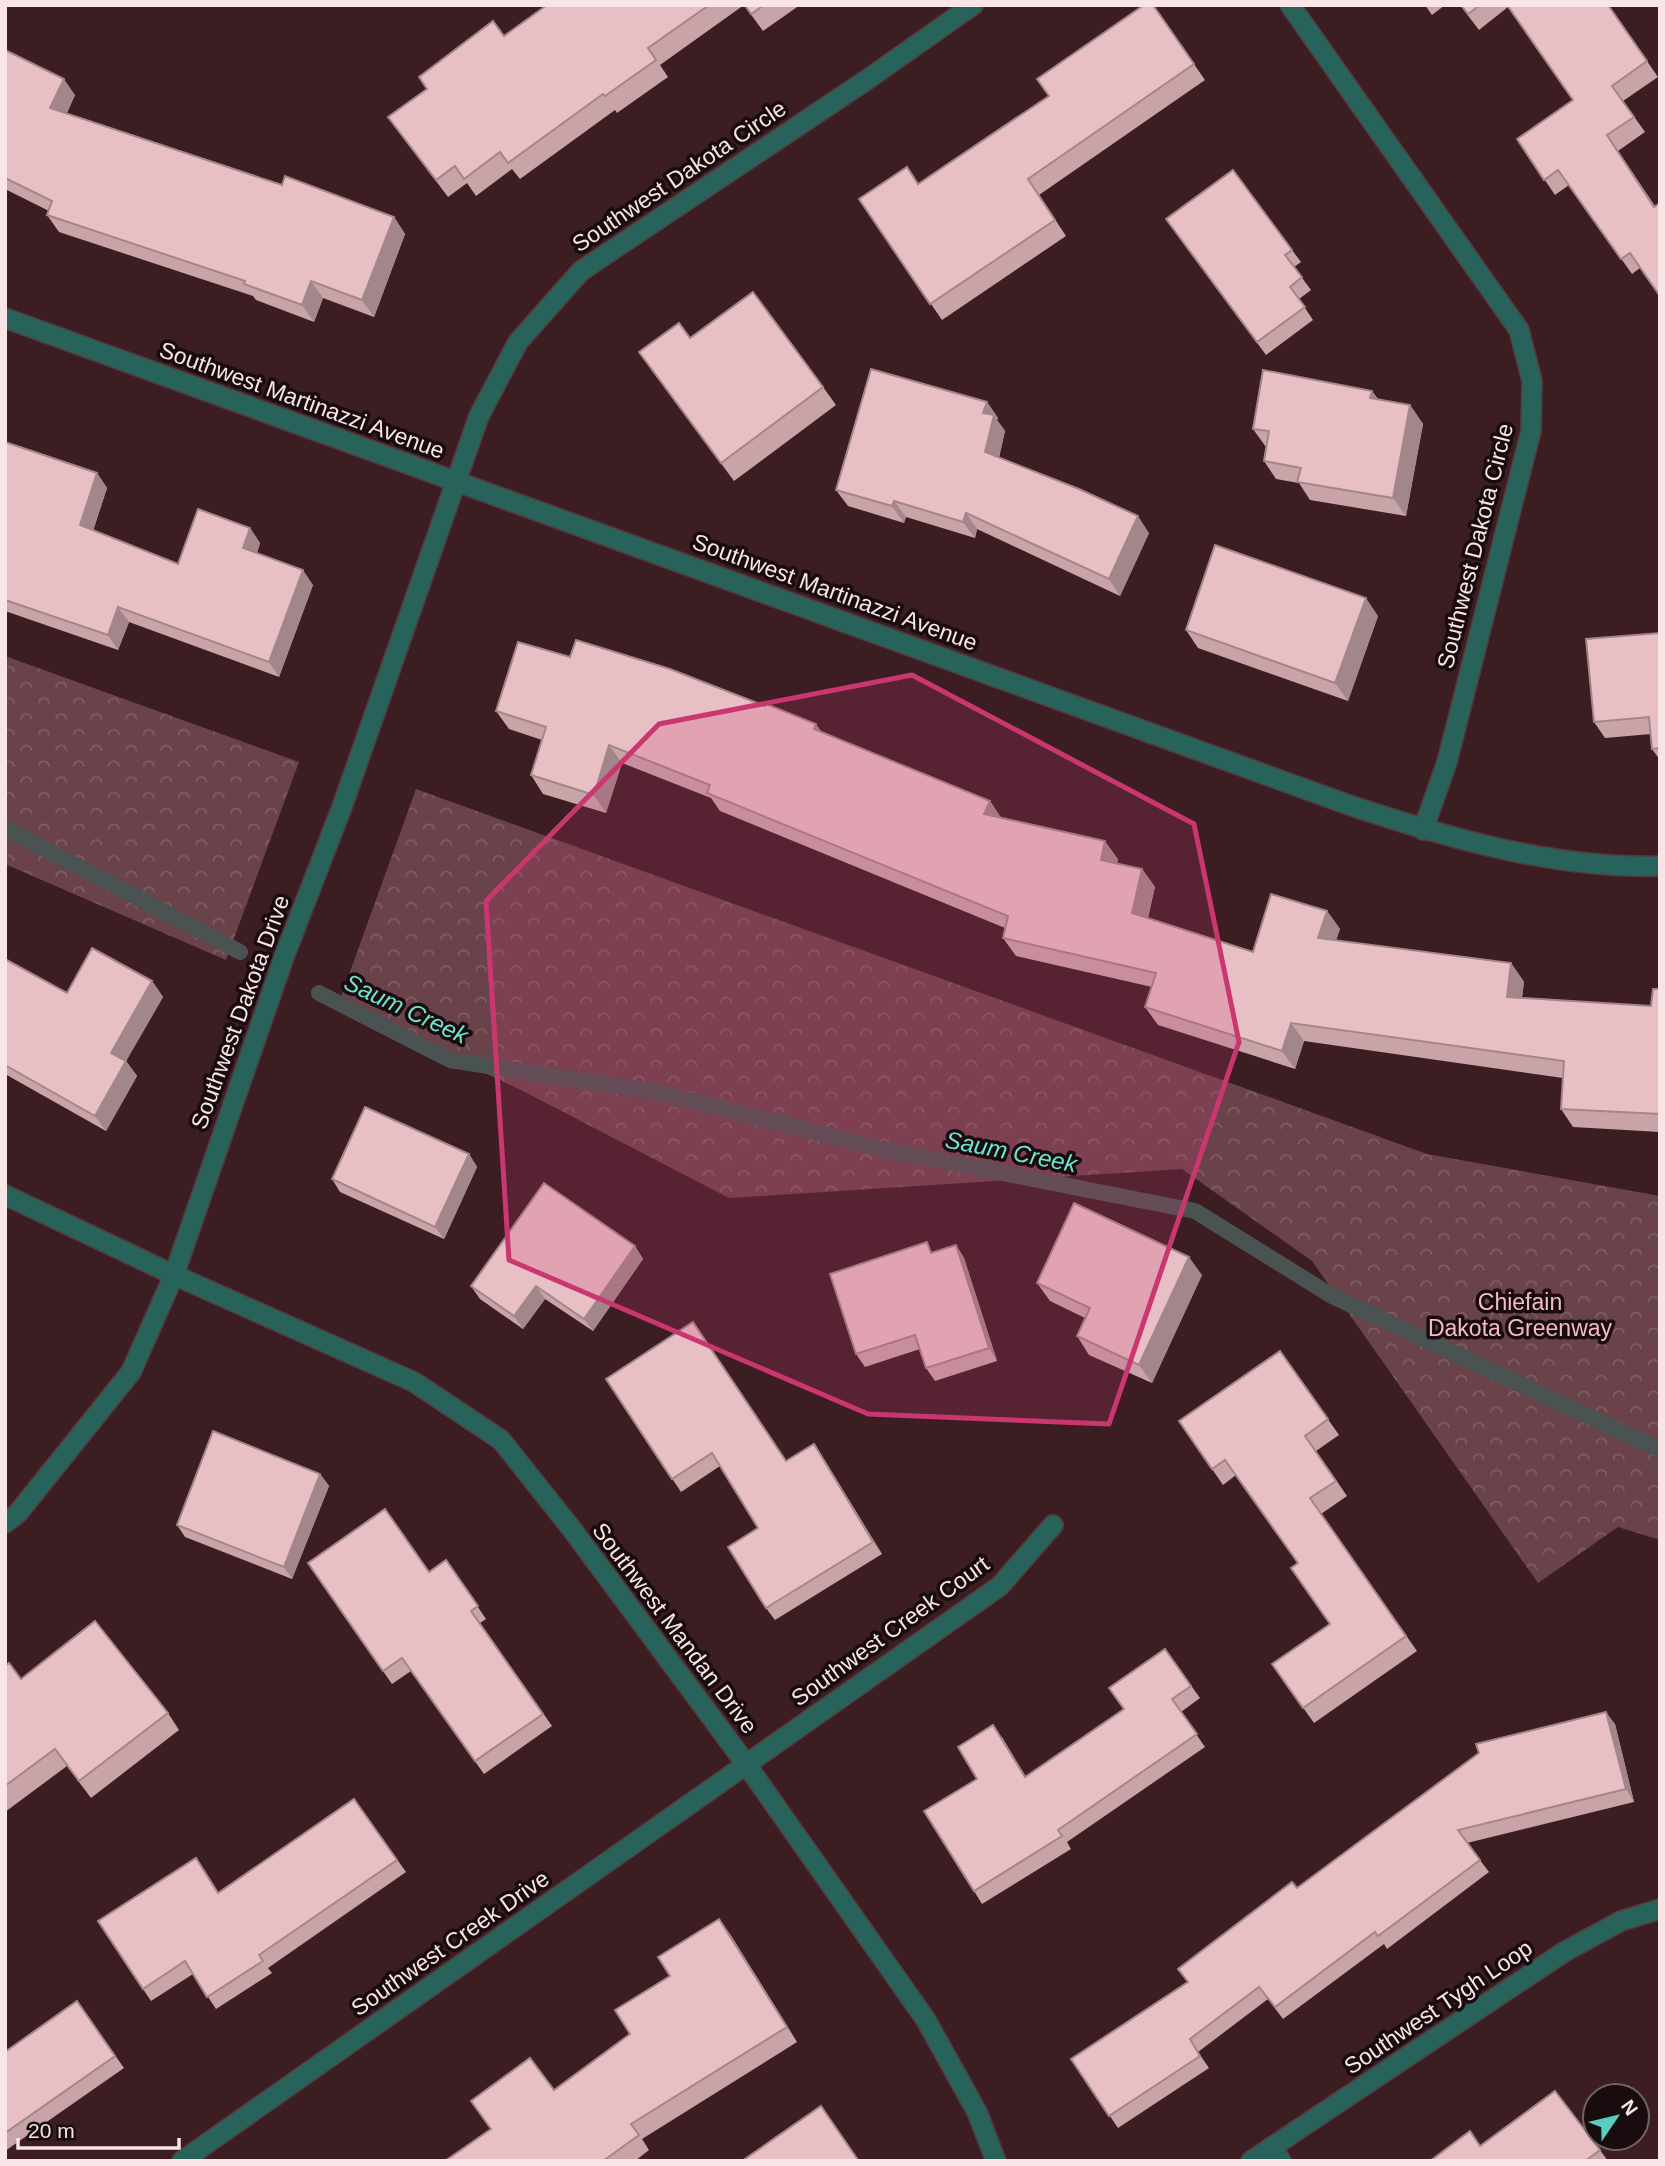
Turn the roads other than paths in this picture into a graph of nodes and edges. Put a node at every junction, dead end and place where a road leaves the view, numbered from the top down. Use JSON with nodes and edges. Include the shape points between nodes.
{"nodes":[{"id":1,"x":974,"y":5,"type":"edge"},
{"id":2,"x":1290,"y":5,"type":"edge"},
{"id":3,"x":5,"y":318,"type":"edge"},
{"id":4,"x":456,"y":481,"type":"junction"},
{"id":5,"x":1423,"y":830,"type":"junction"},
{"id":6,"x":1660,"y":866,"type":"edge"},
{"id":7,"x":5,"y":1195,"type":"edge"},
{"id":8,"x":174,"y":1275,"type":"junction"},
{"id":9,"x":5,"y":1523,"type":"edge"},
{"id":10,"x":1054,"y":1525,"type":"dead end"},
{"id":11,"x":746,"y":1765,"type":"junction"},
{"id":12,"x":1660,"y":1909,"type":"edge"},
{"id":13,"x":1277,"y":2154,"type":"edge"},
{"id":14,"x":182,"y":2161,"type":"edge"},
{"id":15,"x":996,"y":2161,"type":"edge"},
{"id":16,"x":1251,"y":2161,"type":"edge"}],
"edges":[{"from":1,"to":4,"type":"street","name":"Southwest Dakota Circle","via":[[581,271],[518,342],[479,416]]},
{"from":2,"to":5,"type":"street","name":"Southwest Dakota Circle","via":[[1519,330],[1532,381],[1531,431],[1447,762]]},
{"from":3,"to":4,"type":"street","name":"Southwest Martinazzi Avenue"},
{"from":4,"to":5,"type":"street","name":"Southwest Martinazzi Avenue"},
{"from":4,"to":8,"type":"street","name":"Southwest Dakota Drive"},
{"from":5,"to":6,"type":"street","name":"Southwest Martinazzi Avenue","via":[[1581,863]]},
{"from":7,"to":8,"type":"street","name":"Southwest Mandan Drive"},
{"from":8,"to":9,"type":"street","name":"Southwest Dakota Drive","via":[[131,1372],[18,1513]]},
{"from":8,"to":11,"type":"street","name":"Southwest Mandan Drive","via":[[414,1382],[501,1440]]},
{"from":10,"to":11,"type":"street","name":"Southwest Creek Court","via":[[1000,1586]]},
{"from":11,"to":14,"type":"street","name":"Southwest Creek Drive"},
{"from":11,"to":15,"type":"street","name":"Southwest Mandan Drive","via":[[926,2020],[977,2112]]},
{"from":12,"to":13,"type":"street","name":"Southwest Tygh Loop","via":[[1620,1921],[1564,1952]]},
{"from":13,"to":16,"type":"street","name":"Southwest Tygh Loop"}]}
